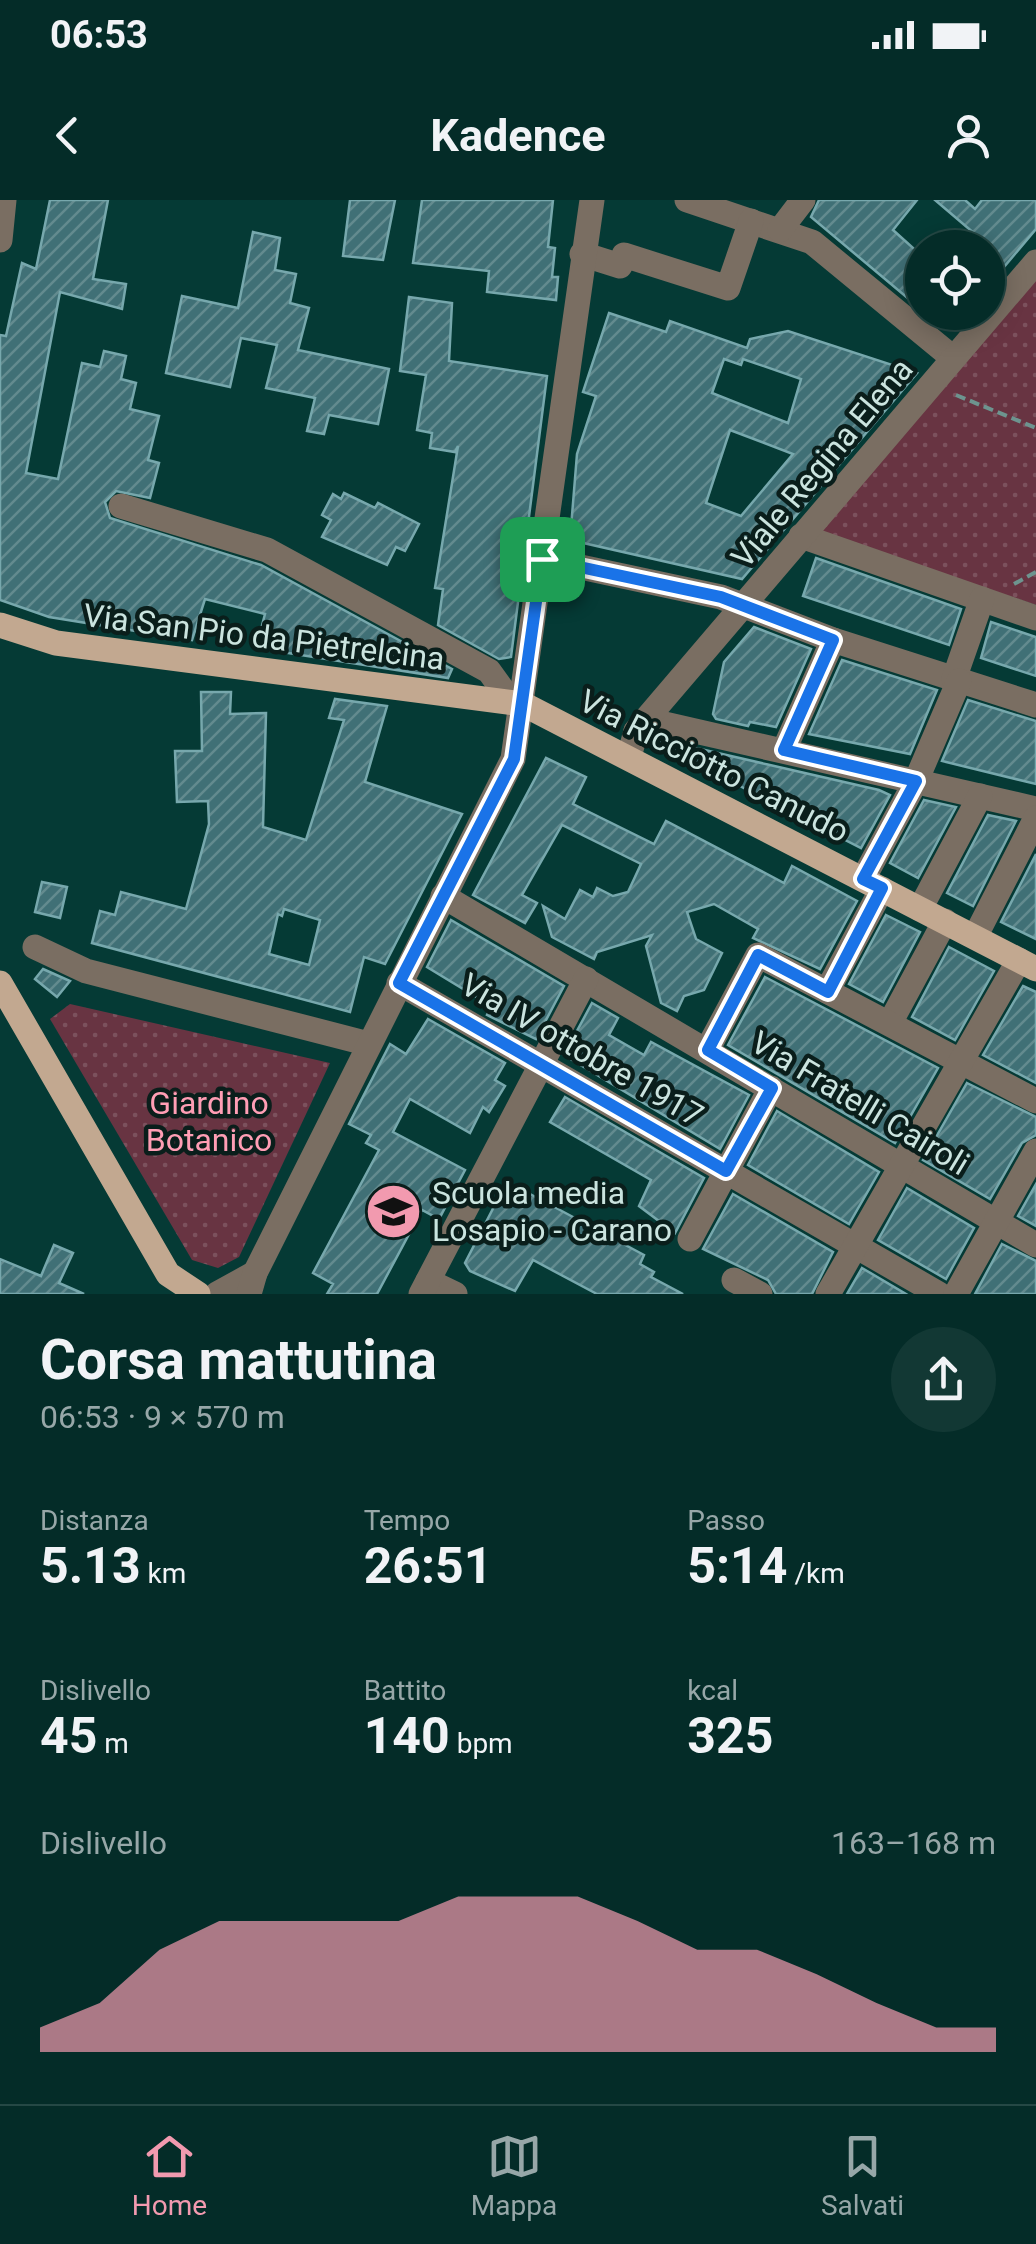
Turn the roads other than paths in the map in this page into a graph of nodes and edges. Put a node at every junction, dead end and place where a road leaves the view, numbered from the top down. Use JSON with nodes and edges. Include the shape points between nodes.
{"nodes":[{"id":1,"x":4,"y":200,"type":"edge"},
{"id":2,"x":592,"y":200,"type":"edge"},
{"id":3,"x":687,"y":200,"type":"edge"},
{"id":4,"x":803,"y":200,"type":"edge"},
{"id":5,"x":750,"y":221,"type":"junction"},
{"id":6,"x":780,"y":230,"type":"junction"},
{"id":7,"x":0,"y":240,"type":"edge"},
{"id":8,"x":582,"y":254,"type":"junction"},
{"id":9,"x":1036,"y":262,"type":"edge"},
{"id":10,"x":954,"y":358,"type":"junction"},
{"id":11,"x":121,"y":506,"type":"dead end"},
{"id":12,"x":801,"y":536,"type":"junction"},
{"id":13,"x":542,"y":559,"type":"junction"},
{"id":14,"x":982,"y":600,"type":"junction"},
{"id":15,"x":742,"y":607,"type":"junction"},
{"id":16,"x":1036,"y":618,"type":"edge"},
{"id":17,"x":0,"y":625,"type":"edge"},
{"id":18,"x":833,"y":640,"type":"junction"},
{"id":19,"x":956,"y":680,"type":"junction"},
{"id":20,"x":517,"y":704,"type":"junction"},
{"id":21,"x":1036,"y":705,"type":"edge"},
{"id":22,"x":636,"y":731,"type":"junction"},
{"id":23,"x":784,"y":750,"type":"junction"},
{"id":24,"x":628,"y":757,"type":"junction"},
{"id":25,"x":916,"y":781,"type":"junction"},
{"id":26,"x":980,"y":796,"type":"junction"},
{"id":27,"x":1036,"y":810,"type":"edge"},
{"id":28,"x":1036,"y":818,"type":"edge"},
{"id":29,"x":873,"y":884,"type":"junction"},
{"id":30,"x":444,"y":896,"type":"junction"},
{"id":31,"x":920,"y":909,"type":"junction"},
{"id":32,"x":945,"y":922,"type":"junction"},
{"id":33,"x":975,"y":937,"type":"junction"},
{"id":34,"x":35,"y":946,"type":"dead end"},
{"id":35,"x":1029,"y":959,"type":"edge"},
{"id":36,"x":586,"y":979,"type":"junction"},
{"id":37,"x":0,"y":983,"type":"edge"},
{"id":38,"x":399,"y":983,"type":"junction"},
{"id":39,"x":828,"y":992,"type":"junction"},
{"id":40,"x":890,"y":1024,"type":"junction"},
{"id":41,"x":369,"y":1044,"type":"junction"},
{"id":42,"x":708,"y":1050,"type":"junction"},
{"id":43,"x":961,"y":1062,"type":"junction"},
{"id":44,"x":541,"y":1064,"type":"junction"},
{"id":45,"x":772,"y":1088,"type":"junction"},
{"id":46,"x":1036,"y":1101,"type":"edge"},
{"id":47,"x":1036,"y":1151,"type":"edge"},
{"id":48,"x":902,"y":1166,"type":"junction"},
{"id":49,"x":726,"y":1171,"type":"junction"},
{"id":50,"x":996,"y":1222,"type":"junction"},
{"id":51,"x":690,"y":1240,"type":"dead end"},
{"id":52,"x":1036,"y":1245,"type":"edge"},
{"id":53,"x":856,"y":1246,"type":"junction"},
{"id":54,"x":734,"y":1280,"type":"dead end"},
{"id":55,"x":252,"y":1283,"type":"edge"},
{"id":56,"x":424,"y":1288,"type":"edge"},
{"id":57,"x":183,"y":1290,"type":"edge"},
{"id":58,"x":217,"y":1294,"type":"edge"},
{"id":59,"x":455,"y":1294,"type":"edge"},
{"id":60,"x":760,"y":1294,"type":"edge"},
{"id":61,"x":828,"y":1294,"type":"edge"},
{"id":62,"x":939,"y":1294,"type":"edge"},
{"id":63,"x":956,"y":1294,"type":"edge"}],
"edges":[{"from":1,"to":7,"type":"street"},
{"from":2,"to":8,"type":"street"},
{"from":3,"to":5,"type":"street"},
{"from":4,"to":6,"type":"street"},
{"from":5,"to":6,"type":"street"},
{"from":5,"to":8,"type":"street","via":[[728,288],[624,255],[620,266]]},
{"from":6,"to":10,"type":"street","via":[[812,242]]},
{"from":8,"to":13,"type":"street"},
{"from":9,"to":10,"type":"street","name":"Viale Regina Elena"},
{"from":10,"to":12,"type":"street","name":"Viale Regina Elena"},
{"from":11,"to":20,"type":"street","via":[[266,550],[490,671]]},
{"from":12,"to":14,"type":"street"},
{"from":12,"to":15,"type":"street","name":"Viale Regina Elena"},
{"from":13,"to":15,"type":"street"},
{"from":13,"to":20,"type":"street"},
{"from":14,"to":16,"type":"street"},
{"from":14,"to":19,"type":"street"},
{"from":15,"to":18,"type":"street"},
{"from":15,"to":22,"type":"street","name":"Viale Regina Elena"},
{"from":17,"to":20,"type":"main road","name":"Via San Pio da Pietrelcina","via":[[56,643]]},
{"from":18,"to":19,"type":"street"},
{"from":18,"to":23,"type":"street"},
{"from":19,"to":21,"type":"street"},
{"from":19,"to":25,"type":"street"},
{"from":20,"to":24,"type":"main road","name":"Via Ricciotto Canudo"},
{"from":20,"to":30,"type":"street","via":[[507,775]]},
{"from":22,"to":23,"type":"street","via":[[660,723]]},
{"from":22,"to":24,"type":"street","name":"Viale Regina Elena"},
{"from":23,"to":25,"type":"street"},
{"from":24,"to":29,"type":"main road","name":"Via Ricciotto Canudo"},
{"from":25,"to":26,"type":"street"},
{"from":25,"to":29,"type":"street"},
{"from":26,"to":27,"type":"street"},
{"from":26,"to":31,"type":"street"},
{"from":28,"to":33,"type":"street"},
{"from":29,"to":31,"type":"main road","name":"Via Ricciotto Canudo"},
{"from":29,"to":39,"type":"street"},
{"from":30,"to":36,"type":"street","name":"Via Fratelli Cairoli"},
{"from":30,"to":38,"type":"street"},
{"from":31,"to":32,"type":"main road","name":"Via Ricciotto Canudo"},
{"from":32,"to":33,"type":"main road","name":"Via Ricciotto Canudo"},
{"from":32,"to":40,"type":"street"},
{"from":33,"to":35,"type":"main road","name":"Via Ricciotto Canudo"},
{"from":34,"to":41,"type":"street","via":[[86,972]]},
{"from":35,"to":43,"type":"street"},
{"from":36,"to":42,"type":"street","name":"Via Fratelli Cairoli"},
{"from":36,"to":44,"type":"street"},
{"from":37,"to":57,"type":"main road"},
{"from":38,"to":41,"type":"street"},
{"from":38,"to":44,"type":"street","name":"Via IV ottobre 1917"},
{"from":39,"to":40,"type":"street"},
{"from":39,"to":42,"type":"street","via":[[758,955]]},
{"from":40,"to":43,"type":"street"},
{"from":41,"to":55,"type":"street"},
{"from":42,"to":45,"type":"street","name":"Via Fratelli Cairoli"},
{"from":43,"to":46,"type":"street"},
{"from":43,"to":48,"type":"street"},
{"from":44,"to":49,"type":"street","name":"Via IV ottobre 1917"},
{"from":44,"to":56,"type":"street"},
{"from":45,"to":48,"type":"street","name":"Via Fratelli Cairoli"},
{"from":45,"to":49,"type":"street"},
{"from":47,"to":50,"type":"street"},
{"from":48,"to":50,"type":"street","name":"Via Fratelli Cairoli"},
{"from":48,"to":53,"type":"street"},
{"from":49,"to":51,"type":"street"},
{"from":49,"to":53,"type":"street","name":"Via IV ottobre 1917"},
{"from":50,"to":52,"type":"street","name":"Via Fratelli Cairoli"},
{"from":50,"to":63,"type":"street"},
{"from":53,"to":61,"type":"street"},
{"from":53,"to":62,"type":"street","name":"Via IV ottobre 1917"},
{"from":54,"to":60,"type":"street"},
{"from":55,"to":58,"type":"street"},
{"from":56,"to":59,"type":"street"}]}
